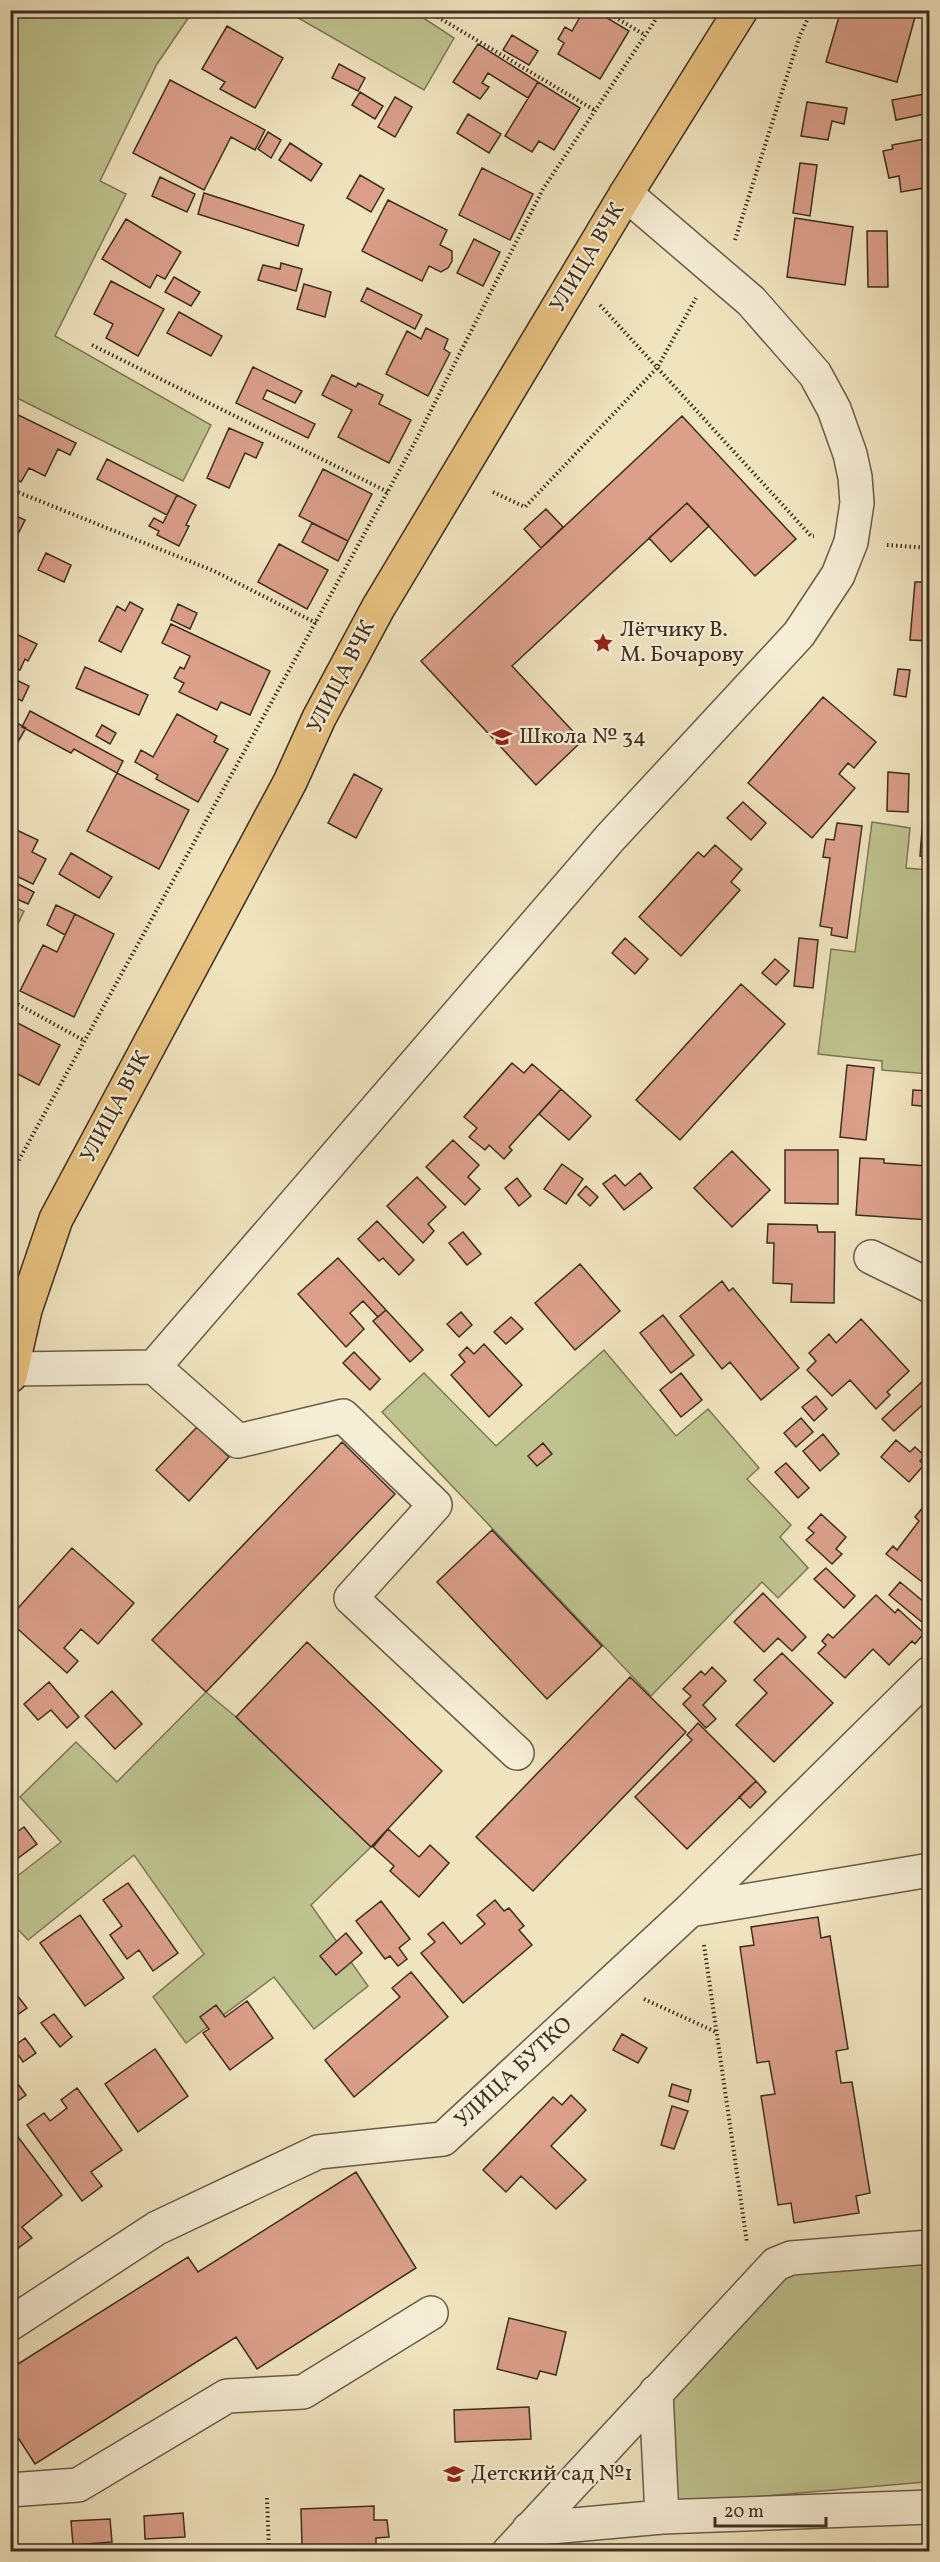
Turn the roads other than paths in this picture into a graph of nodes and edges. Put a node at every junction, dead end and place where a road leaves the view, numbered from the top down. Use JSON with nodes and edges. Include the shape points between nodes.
{"nodes":[{"id":1,"x":741,"y":10,"type":"edge"},
{"id":2,"x":626,"y":194,"type":"junction"},
{"id":3,"x":871,"y":1257,"type":"dead end"},
{"id":4,"x":930,"y":1286,"type":"edge"},
{"id":5,"x":154,"y":1367,"type":"junction"},
{"id":6,"x":12,"y":1372,"type":"edge"},
{"id":7,"x":930,"y":1673,"type":"edge"},
{"id":8,"x":517,"y":1754,"type":"dead end"},
{"id":9,"x":930,"y":1870,"type":"edge"},
{"id":10,"x":695,"y":1909,"type":"junction"},
{"id":11,"x":930,"y":2247,"type":"edge"},
{"id":12,"x":431,"y":2313,"type":"dead end"},
{"id":13,"x":10,"y":2324,"type":"edge"},
{"id":14,"x":656,"y":2392,"type":"junction"},
{"id":15,"x":10,"y":2490,"type":"edge"},
{"id":16,"x":930,"y":2507,"type":"edge"},
{"id":17,"x":662,"y":2517,"type":"junction"},
{"id":18,"x":519,"y":2540,"type":"edge"}],
"edges":[{"from":1,"to":2,"type":"main road","name":"УЛИЦА ВЧК"},
{"from":2,"to":5,"type":"lane","via":[[751,302],[815,374],[834,409],[854,470],[857,503],[851,542],[838,575],[799,634],[610,838]]},
{"from":2,"to":6,"type":"main road","name":"УЛИЦА ВЧК","via":[[378,608],[319,718],[290,782],[56,1219],[25,1310]]},
{"from":3,"to":4,"type":"lane"},
{"from":5,"to":6,"type":"lane"},
{"from":5,"to":8,"type":"lane","via":[[238,1441],[343,1416],[435,1505],[351,1598]]},
{"from":7,"to":10,"type":"lane","name":"УЛИЦА БУТКО"},
{"from":9,"to":10,"type":"lane"},
{"from":10,"to":13,"type":"lane","name":"УЛИЦА БУТКО","via":[[443,2139],[318,2152],[158,2228]]},
{"from":11,"to":14,"type":"lane","via":[[791,2258],[776,2264]]},
{"from":12,"to":15,"type":"lane","via":[[303,2392],[227,2396],[78,2485]]},
{"from":14,"to":17,"type":"lane"},
{"from":14,"to":18,"type":"lane"},
{"from":16,"to":17,"type":"lane"},
{"from":17,"to":18,"type":"lane"}]}
